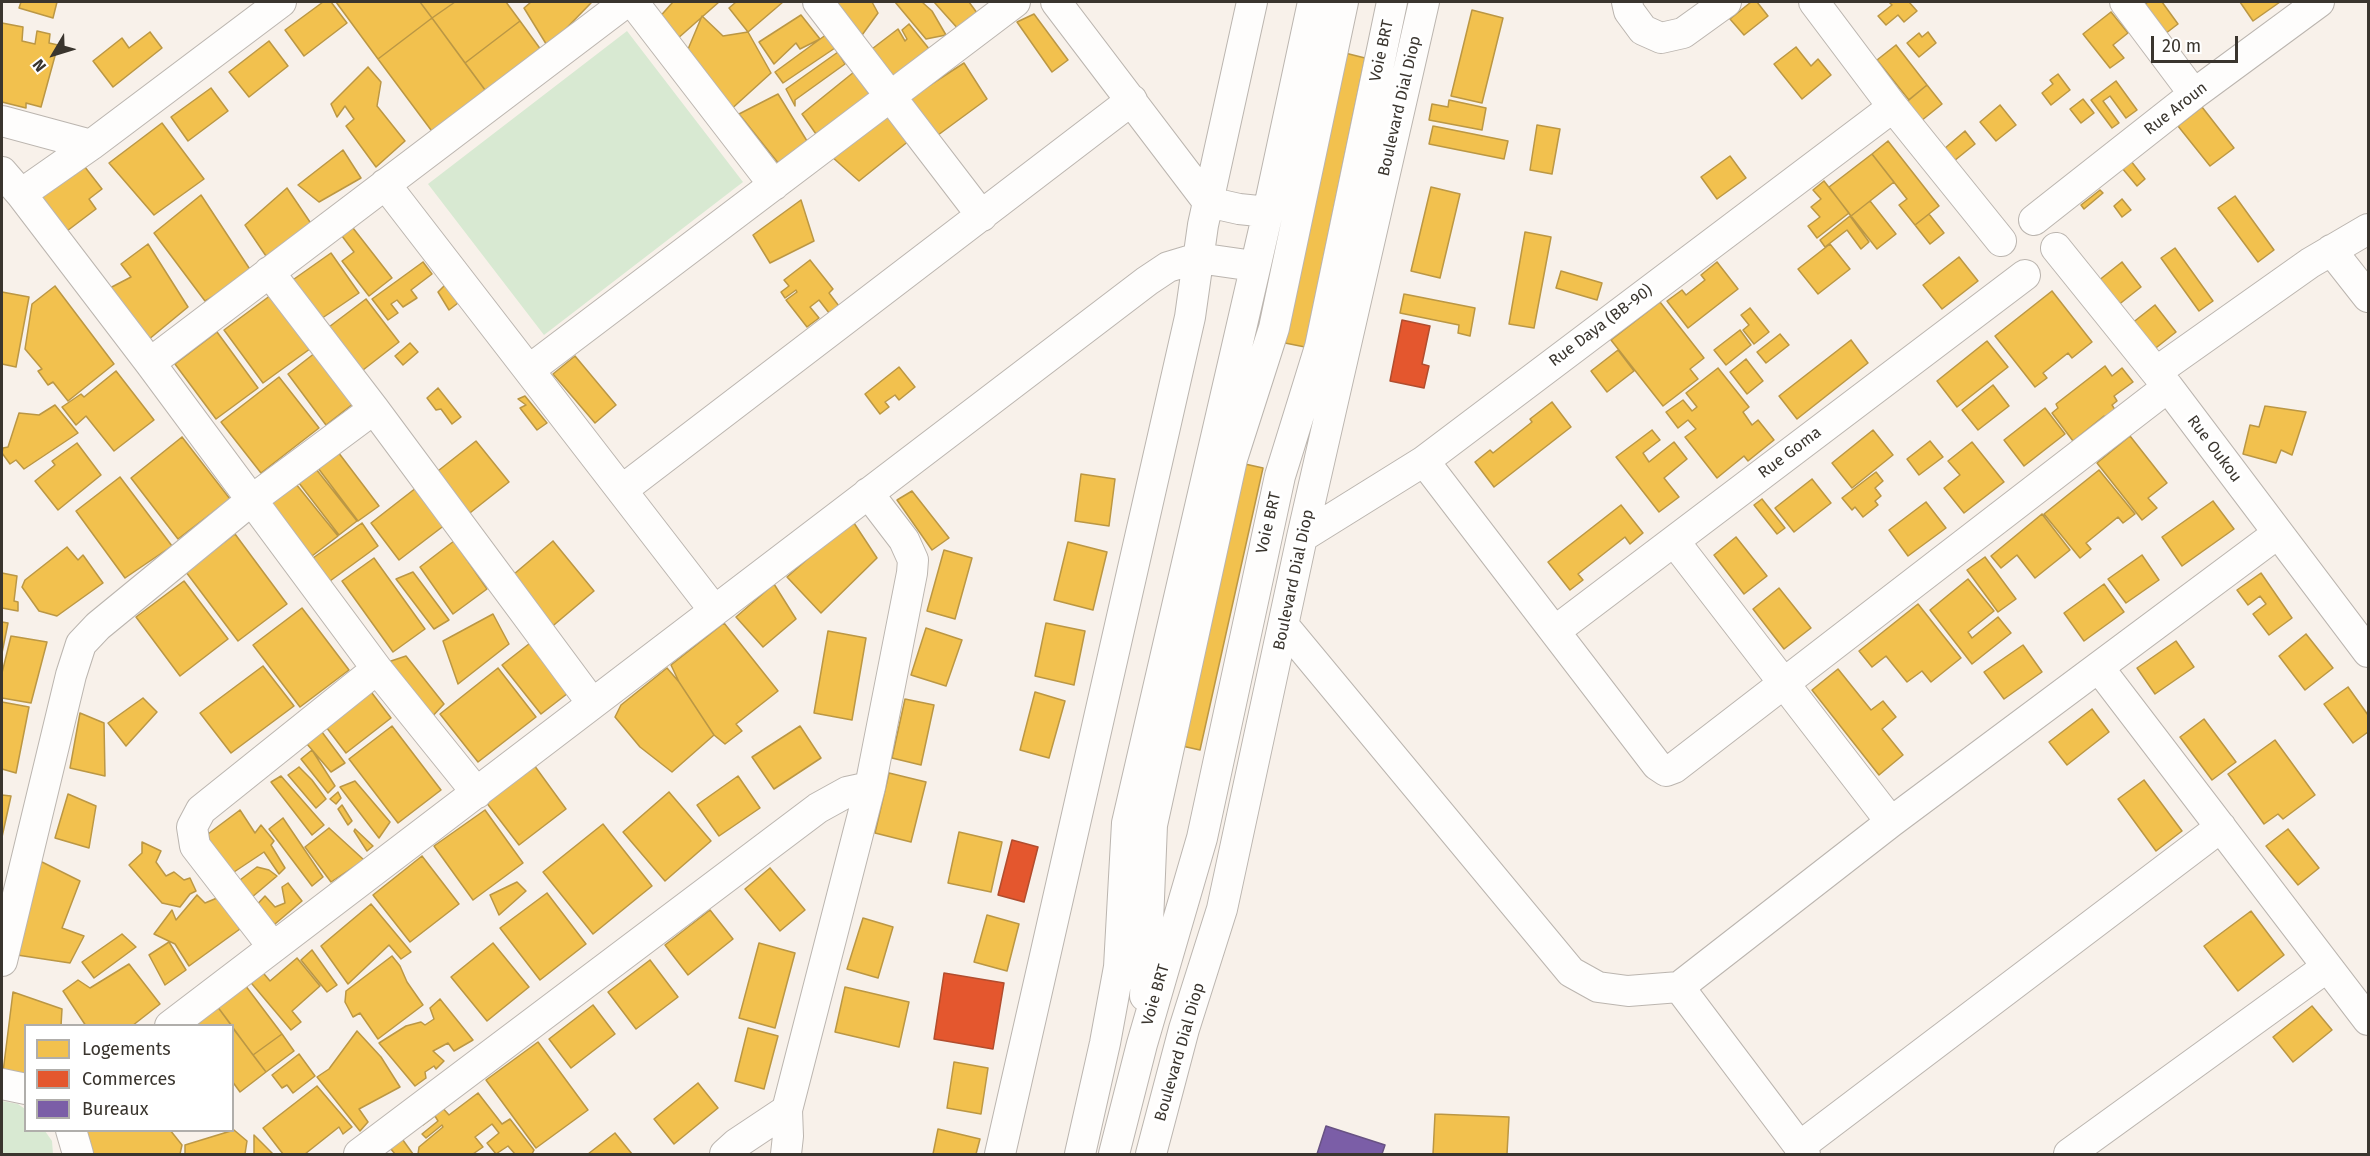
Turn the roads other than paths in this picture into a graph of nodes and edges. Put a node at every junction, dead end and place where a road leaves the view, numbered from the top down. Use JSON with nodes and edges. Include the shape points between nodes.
{"nodes":[{"id":1,"x":281,"y":2,"type":"edge"},
{"id":2,"x":626,"y":2,"type":"edge"},
{"id":3,"x":633,"y":2,"type":"edge"},
{"id":4,"x":818,"y":2,"type":"edge"},
{"id":5,"x":1015,"y":2,"type":"edge"},
{"id":6,"x":1056,"y":2,"type":"edge"},
{"id":7,"x":1252,"y":2,"type":"edge"},
{"id":8,"x":1313,"y":2,"type":"edge"},
{"id":9,"x":1343,"y":2,"type":"edge"},
{"id":10,"x":1392,"y":2,"type":"edge"},
{"id":11,"x":1424,"y":2,"type":"edge"},
{"id":12,"x":1627,"y":2,"type":"edge"},
{"id":13,"x":1725,"y":2,"type":"edge"},
{"id":14,"x":1814,"y":2,"type":"edge"},
{"id":15,"x":2125,"y":2,"type":"edge"},
{"id":16,"x":2319,"y":2,"type":"edge"},
{"id":17,"x":2194,"y":94,"type":"junction"},
{"id":18,"x":890,"y":96,"type":"junction"},
{"id":19,"x":1132,"y":100,"type":"junction"},
{"id":20,"x":1893,"y":107,"type":"junction"},
{"id":21,"x":2,"y":121,"type":"edge"},
{"id":22,"x":91,"y":145,"type":"junction"},
{"id":23,"x":2,"y":172,"type":"edge"},
{"id":24,"x":385,"y":184,"type":"junction"},
{"id":25,"x":774,"y":185,"type":"junction"},
{"id":26,"x":21,"y":194,"type":"junction"},
{"id":27,"x":1208,"y":202,"type":"junction"},
{"id":28,"x":1268,"y":212,"type":"junction"},
{"id":29,"x":982,"y":216,"type":"junction"},
{"id":30,"x":2034,"y":220,"type":"junction"},
{"id":31,"x":2368,"y":229,"type":"edge"},
{"id":32,"x":2001,"y":241,"type":"junction"},
{"id":33,"x":2056,"y":248,"type":"junction"},
{"id":34,"x":2331,"y":250,"type":"junction"},
{"id":35,"x":1198,"y":258,"type":"junction"},
{"id":36,"x":1254,"y":266,"type":"junction"},
{"id":37,"x":269,"y":272,"type":"junction"},
{"id":38,"x":2025,"y":275,"type":"junction"},
{"id":39,"x":2368,"y":297,"type":"edge"},
{"id":40,"x":150,"y":363,"type":"junction"},
{"id":41,"x":529,"y":370,"type":"junction"},
{"id":42,"x":2162,"y":379,"type":"junction"},
{"id":43,"x":374,"y":409,"type":"junction"},
{"id":44,"x":1424,"y":460,"type":"junction"},
{"id":45,"x":622,"y":490,"type":"junction"},
{"id":46,"x":868,"y":493,"type":"junction"},
{"id":47,"x":253,"y":499,"type":"junction"},
{"id":48,"x":2277,"y":534,"type":"junction"},
{"id":49,"x":1302,"y":537,"type":"junction"},
{"id":50,"x":1674,"y":541,"type":"junction"},
{"id":51,"x":714,"y":610,"type":"junction"},
{"id":52,"x":1284,"y":626,"type":"junction"},
{"id":53,"x":1555,"y":631,"type":"junction"},
{"id":54,"x":2368,"y":652,"type":"edge"},
{"id":55,"x":2099,"y":668,"type":"junction"},
{"id":56,"x":377,"y":669,"type":"junction"},
{"id":57,"x":1784,"y":684,"type":"junction"},
{"id":58,"x":592,"y":704,"type":"junction"},
{"id":59,"x":870,"y":786,"type":"junction"},
{"id":60,"x":477,"y":793,"type":"junction"},
{"id":61,"x":1891,"y":822,"type":"junction"},
{"id":62,"x":2221,"y":827,"type":"junction"},
{"id":63,"x":273,"y":947,"type":"junction"},
{"id":64,"x":2,"y":961,"type":"edge"},
{"id":65,"x":2327,"y":967,"type":"junction"},
{"id":66,"x":1679,"y":987,"type":"junction"},
{"id":67,"x":2368,"y":1020,"type":"edge"},
{"id":68,"x":173,"y":1024,"type":"edge"},
{"id":69,"x":1143,"y":1044,"type":"junction"},
{"id":70,"x":2,"y":1084,"type":"edge"},
{"id":71,"x":24,"y":1089,"type":"edge"},
{"id":72,"x":787,"y":1110,"type":"junction"},
{"id":73,"x":71,"y":1132,"type":"edge"},
{"id":74,"x":1802,"y":1151,"type":"edge"},
{"id":75,"x":78,"y":1155,"type":"edge"},
{"id":76,"x":358,"y":1155,"type":"edge"},
{"id":77,"x":725,"y":1155,"type":"edge"},
{"id":78,"x":786,"y":1155,"type":"edge"},
{"id":79,"x":1000,"y":1155,"type":"edge"},
{"id":80,"x":1080,"y":1155,"type":"edge"},
{"id":81,"x":1114,"y":1155,"type":"edge"},
{"id":82,"x":1151,"y":1155,"type":"edge"},
{"id":83,"x":2069,"y":1155,"type":"edge"}],
"edges":[{"from":1,"to":22,"type":"street"},
{"from":2,"to":24,"type":"street"},
{"from":3,"to":25,"type":"street"},
{"from":4,"to":18,"type":"street"},
{"from":5,"to":18,"type":"street"},
{"from":6,"to":19,"type":"street"},
{"from":7,"to":27,"type":"street"},
{"from":8,"to":28,"type":"street"},
{"from":9,"to":69,"type":"street","name":"Voie BRT","via":[[1274,328],[1232,459],[1152,825]]},
{"from":10,"to":69,"type":"street","name":"Voie BRT","via":[[1320,347],[1280,476],[1202,838]]},
{"from":11,"to":49,"type":"street","name":"Boulevard Dial Diop"},
{"from":12,"to":13,"type":"street","via":[[1643,30],[1661,38],[1683,33]]},
{"from":14,"to":20,"type":"street"},
{"from":15,"to":17,"type":"street"},
{"from":16,"to":17,"type":"street","name":"Rue Aroun"},
{"from":17,"to":30,"type":"street","name":"Rue Aroun"},
{"from":18,"to":25,"type":"street"},
{"from":18,"to":29,"type":"street"},
{"from":19,"to":27,"type":"street"},
{"from":19,"to":29,"type":"street"},
{"from":20,"to":32,"type":"street"},
{"from":20,"to":44,"type":"street","name":"Rue Daya (BB-90)"},
{"from":21,"to":22,"type":"street"},
{"from":22,"to":26,"type":"street"},
{"from":23,"to":26,"type":"street"},
{"from":24,"to":37,"type":"street"},
{"from":24,"to":41,"type":"street"},
{"from":25,"to":41,"type":"street"},
{"from":26,"to":40,"type":"street"},
{"from":27,"to":28,"type":"street"},
{"from":27,"to":35,"type":"street"},
{"from":28,"to":36,"type":"street"},
{"from":29,"to":45,"type":"street"},
{"from":30,"to":32,"type":"street","via":[[2014,224]]},
{"from":30,"to":33,"type":"street","via":[[2048,228]]},
{"from":31,"to":34,"type":"street"},
{"from":32,"to":38,"type":"street","via":[[2006,263]]},
{"from":33,"to":38,"type":"street","via":[[2050,265]]},
{"from":33,"to":42,"type":"street","name":"Rue Oukou"},
{"from":34,"to":39,"type":"street"},
{"from":34,"to":42,"type":"street"},
{"from":35,"to":36,"type":"street"},
{"from":35,"to":46,"type":"street","via":[[1168,267],[1147,281]]},
{"from":35,"to":79,"type":"street","via":[[1190,317]]},
{"from":36,"to":80,"type":"street","via":[[1126,823],[1119,967]]},
{"from":37,"to":40,"type":"street"},
{"from":37,"to":43,"type":"street"},
{"from":38,"to":50,"type":"street","name":"Rue Goma"},
{"from":40,"to":47,"type":"street"},
{"from":41,"to":45,"type":"street"},
{"from":42,"to":48,"type":"street","name":"Rue Oukou"},
{"from":42,"to":57,"type":"street"},
{"from":43,"to":47,"type":"street"},
{"from":43,"to":58,"type":"street"},
{"from":44,"to":49,"type":"street","name":"Rue Daya (BB-90)"},
{"from":44,"to":53,"type":"street"},
{"from":45,"to":51,"type":"street"},
{"from":46,"to":51,"type":"street"},
{"from":46,"to":59,"type":"street","via":[[904,540],[913,560]]},
{"from":47,"to":56,"type":"street"},
{"from":47,"to":64,"type":"street","via":[[81,644]]},
{"from":48,"to":54,"type":"street","name":"Rue Oukou"},
{"from":48,"to":55,"type":"street"},
{"from":49,"to":52,"type":"street","name":"Boulevard Dial Diop"},
{"from":50,"to":53,"type":"street","name":"Rue Goma"},
{"from":50,"to":57,"type":"street"},
{"from":51,"to":58,"type":"street"},
{"from":52,"to":66,"type":"street","via":[[1571,972],[1598,987],[1628,991]]},
{"from":52,"to":82,"type":"street","name":"Boulevard Dial Diop","via":[[1222,909],[1184,1029]]},
{"from":53,"to":57,"type":"street","via":[[1657,765],[1666,771]]},
{"from":55,"to":61,"type":"street"},
{"from":55,"to":62,"type":"street"},
{"from":56,"to":60,"type":"street"},
{"from":56,"to":63,"type":"street","via":[[201,810],[192,827],[195,846]]},
{"from":57,"to":61,"type":"street"},
{"from":58,"to":60,"type":"street"},
{"from":59,"to":72,"type":"street"},
{"from":59,"to":76,"type":"street","via":[[848,792],[818,808]]},
{"from":60,"to":63,"type":"street"},
{"from":61,"to":66,"type":"street"},
{"from":62,"to":65,"type":"street"},
{"from":62,"to":74,"type":"street"},
{"from":63,"to":68,"type":"street"},
{"from":65,"to":67,"type":"street"},
{"from":65,"to":83,"type":"street"},
{"from":66,"to":74,"type":"street"},
{"from":69,"to":81,"type":"street","name":"Voie BRT"},
{"from":70,"to":71,"type":"street"},
{"from":72,"to":77,"type":"street"},
{"from":72,"to":78,"type":"street"},
{"from":73,"to":75,"type":"street"}]}
